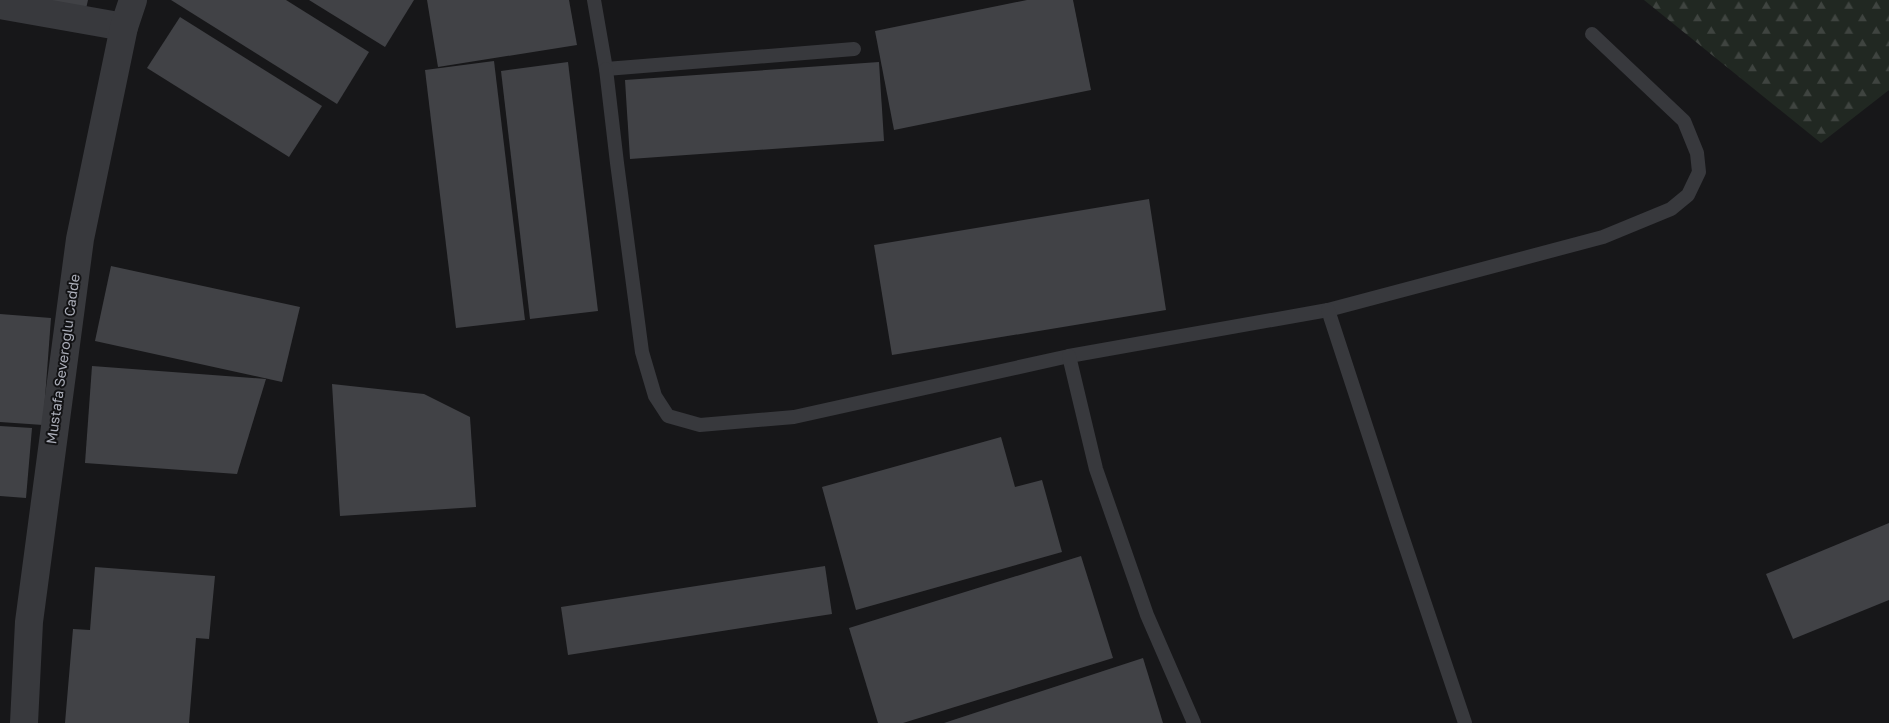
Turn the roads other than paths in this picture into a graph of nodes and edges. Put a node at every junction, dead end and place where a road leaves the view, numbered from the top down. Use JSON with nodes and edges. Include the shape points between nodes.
{"nodes":[{"id":1,"x":133,"y":0,"type":"edge"},
{"id":2,"x":594,"y":0,"type":"edge"},
{"id":3,"x":0,"y":5,"type":"edge"},
{"id":4,"x":124,"y":27,"type":"junction"},
{"id":5,"x":1592,"y":34,"type":"dead end"},
{"id":6,"x":854,"y":50,"type":"dead end"},
{"id":7,"x":606,"y":69,"type":"junction"},
{"id":8,"x":1328,"y":310,"type":"junction"},
{"id":9,"x":1069,"y":356,"type":"junction"},
{"id":10,"x":24,"y":723,"type":"edge"},
{"id":11,"x":1194,"y":723,"type":"edge"},
{"id":12,"x":1465,"y":723,"type":"edge"}],
"edges":[{"from":1,"to":4,"type":"street","name":"Mustafa Severoğlu Cadde"},
{"from":2,"to":7,"type":"lane"},
{"from":3,"to":4,"type":"street"},
{"from":4,"to":10,"type":"street","name":"Mustafa Severoğlu Cadde","via":[[80,238],[29,622]]},
{"from":5,"to":8,"type":"lane","via":[[1684,121],[1697,153],[1699,172],[1688,195],[1671,209],[1603,237]]},
{"from":6,"to":7,"type":"lane"},
{"from":7,"to":9,"type":"lane","via":[[642,352],[655,396],[668,416],[700,425],[794,417]]},
{"from":8,"to":9,"type":"lane"},
{"from":8,"to":12,"type":"lane"},
{"from":9,"to":11,"type":"lane","via":[[1096,469],[1147,615]]}]}
